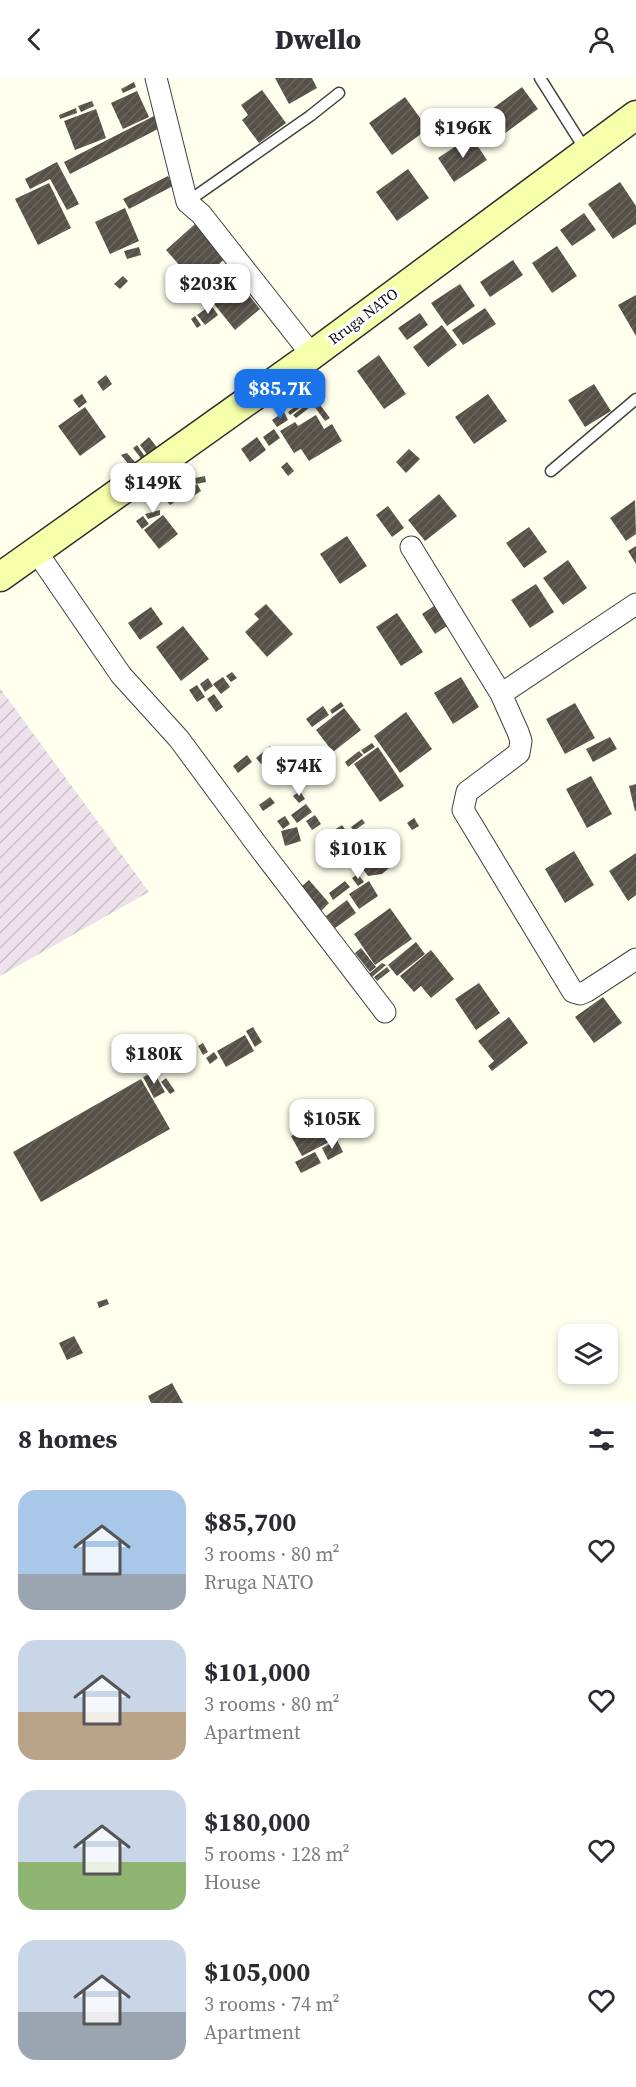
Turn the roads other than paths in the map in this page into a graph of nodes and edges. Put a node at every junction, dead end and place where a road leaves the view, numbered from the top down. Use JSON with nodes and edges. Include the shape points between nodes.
{"nodes":[{"id":1,"x":156,"y":78,"type":"edge"},
{"id":2,"x":540,"y":78,"type":"edge"},
{"id":3,"x":339,"y":93,"type":"dead end"},
{"id":4,"x":636,"y":115,"type":"edge"},
{"id":5,"x":586,"y":151,"type":"junction"},
{"id":6,"x":187,"y":202,"type":"junction"},
{"id":7,"x":312,"y":355,"type":"junction"},
{"id":8,"x":636,"y":399,"type":"edge"},
{"id":9,"x":551,"y":471,"type":"dead end"},
{"id":10,"x":411,"y":547,"type":"dead end"},
{"id":11,"x":36,"y":551,"type":"junction"},
{"id":12,"x":0,"y":577,"type":"edge"},
{"id":13,"x":636,"y":604,"type":"edge"},
{"id":14,"x":501,"y":694,"type":"junction"},
{"id":15,"x":636,"y":959,"type":"edge"},
{"id":16,"x":385,"y":1012,"type":"dead end"}],
"edges":[{"from":1,"to":6,"type":"street"},
{"from":2,"to":5,"type":"lane"},
{"from":3,"to":6,"type":"lane"},
{"from":4,"to":5,"type":"main road","name":"Rruga NATO"},
{"from":5,"to":7,"type":"main road","name":"Rruga NATO"},
{"from":6,"to":7,"type":"street","via":[[201,214]]},
{"from":7,"to":11,"type":"main road","name":"Rruga NATO"},
{"from":8,"to":9,"type":"lane"},
{"from":10,"to":14,"type":"street"},
{"from":11,"to":12,"type":"main road","name":"Rruga NATO"},
{"from":11,"to":16,"type":"street","via":[[121,675],[179,739]]},
{"from":13,"to":14,"type":"street"},
{"from":14,"to":15,"type":"street","via":[[518,732],[519,753],[467,792],[463,810],[573,992],[587,991]]}]}
